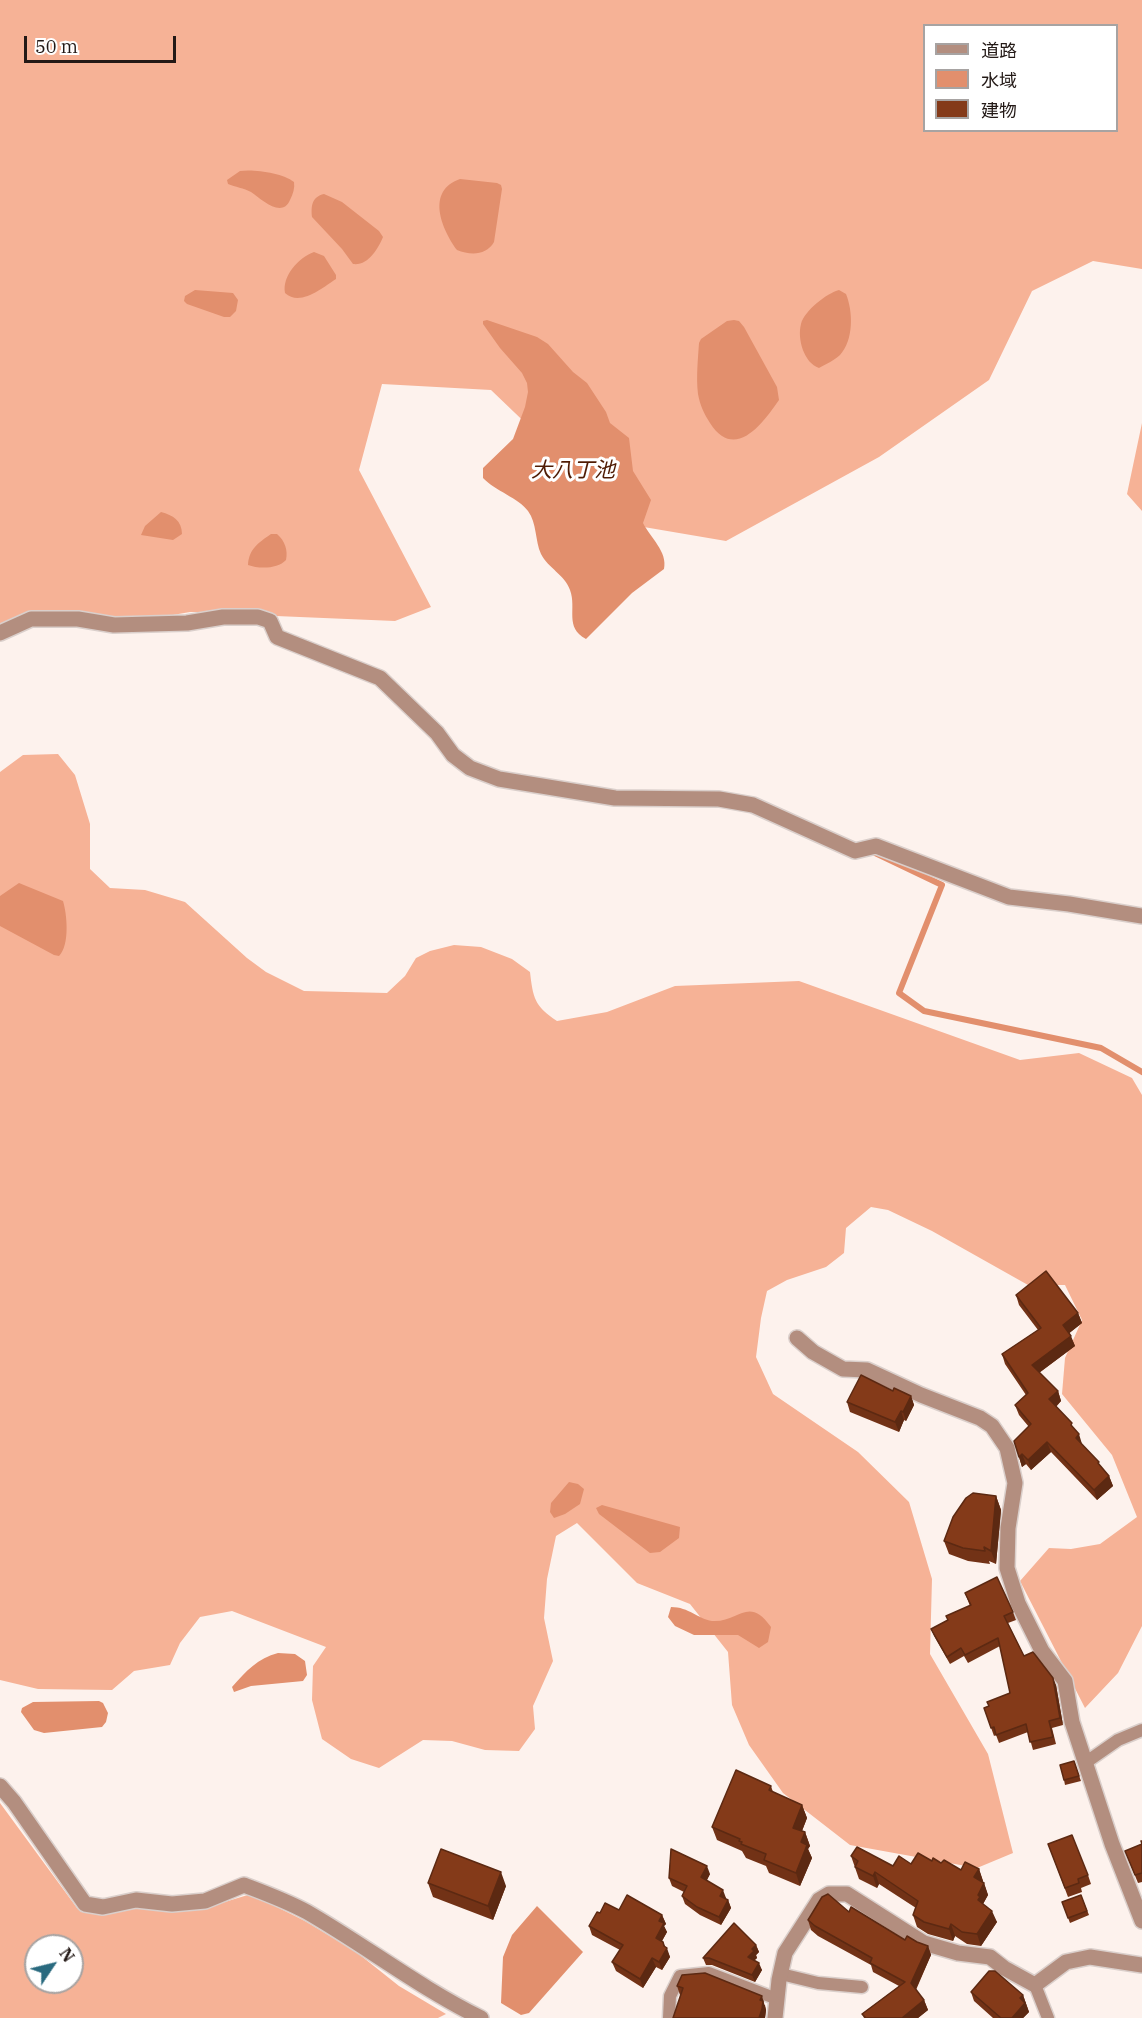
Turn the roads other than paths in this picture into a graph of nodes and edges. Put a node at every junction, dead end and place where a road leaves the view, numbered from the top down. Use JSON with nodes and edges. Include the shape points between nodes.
{"nodes":[{"id":1,"x":0,"y":633,"type":"edge"},
{"id":2,"x":1142,"y":916,"type":"edge"},
{"id":3,"x":797,"y":1338,"type":"dead end"},
{"id":4,"x":1142,"y":1730,"type":"edge"},
{"id":5,"x":1085,"y":1763,"type":"junction"},
{"id":6,"x":0,"y":1786,"type":"edge"},
{"id":7,"x":1142,"y":1921,"type":"edge"},
{"id":8,"x":1142,"y":1965,"type":"edge"},
{"id":9,"x":781,"y":1974,"type":"junction"},
{"id":10,"x":1035,"y":1985,"type":"junction"},
{"id":11,"x":862,"y":1987,"type":"dead end"},
{"id":12,"x":777,"y":1999,"type":"junction"},
{"id":13,"x":481,"y":2018,"type":"edge"},
{"id":14,"x":669,"y":2018,"type":"edge"},
{"id":15,"x":775,"y":2018,"type":"edge"},
{"id":16,"x":1047,"y":2018,"type":"edge"}],
"edges":[{"from":1,"to":2,"type":"street","via":[[31,619],[78,619],[114,625],[258,617],[270,621],[277,637],[380,678],[437,733],[453,755],[470,768],[499,779],[615,798],[719,799],[753,805],[855,851],[876,846],[1009,897]]},
{"from":3,"to":5,"type":"street","via":[[843,1369],[867,1370],[980,1418],[992,1426],[1007,1448],[1015,1483],[1007,1568],[1017,1603],[1042,1651],[1065,1681]]},
{"from":4,"to":5,"type":"lane","via":[[1118,1740]]},
{"from":5,"to":7,"type":"street"},
{"from":6,"to":13,"type":"street","via":[[85,1904],[103,1907],[136,1900],[172,1904],[205,1901],[244,1885],[305,1911],[420,1985]]},
{"from":8,"to":10,"type":"street","via":[[1090,1957],[1066,1962]]},
{"from":9,"to":10,"type":"street","via":[[786,1953],[819,1900],[829,1894],[847,1894],[924,1943],[990,1957]]},
{"from":9,"to":11,"type":"lane","via":[[818,1983]]},
{"from":9,"to":12,"type":"street"},
{"from":10,"to":16,"type":"lane"},
{"from":12,"to":14,"type":"lane","via":[[709,1973],[680,1976],[670,1996]]},
{"from":12,"to":15,"type":"street"}]}
